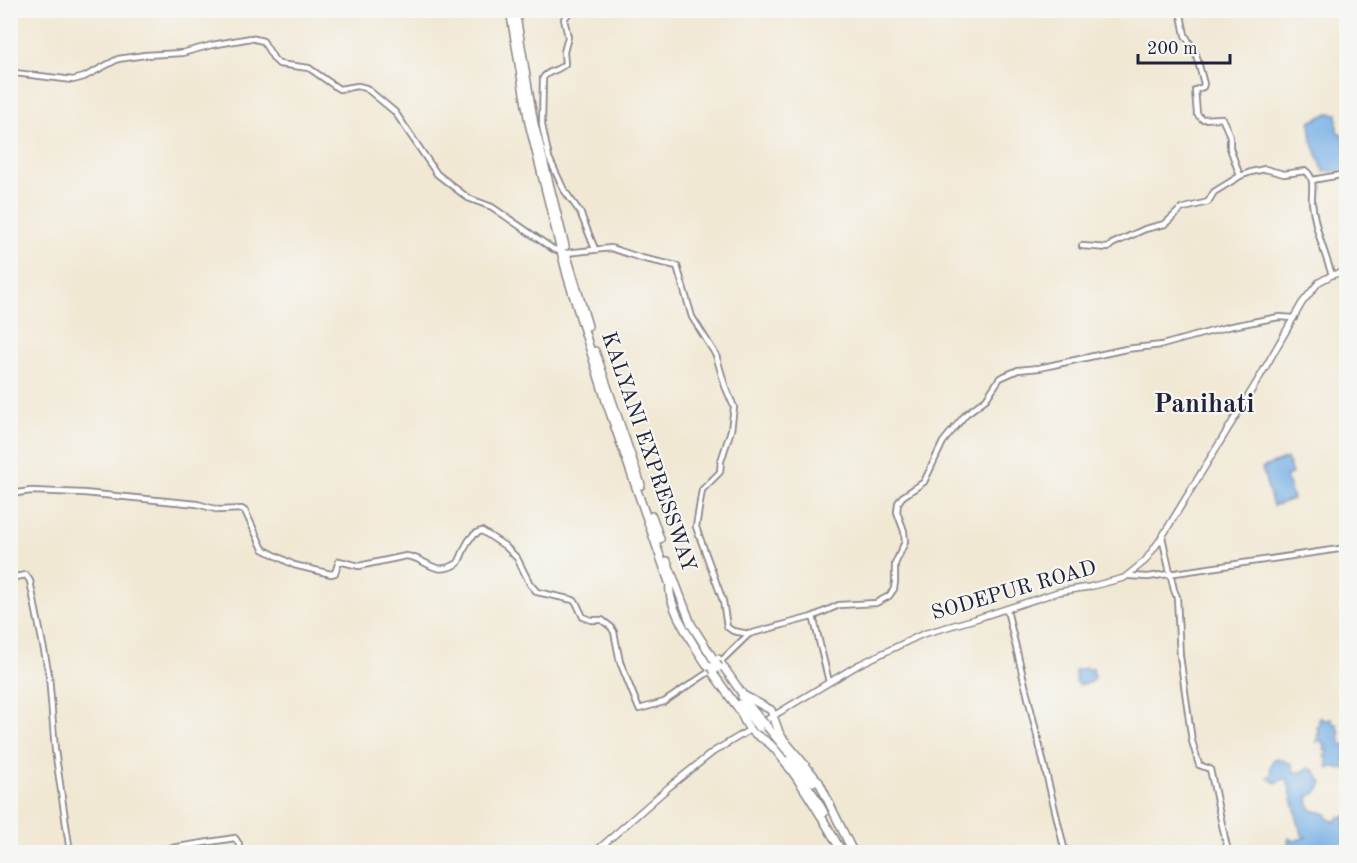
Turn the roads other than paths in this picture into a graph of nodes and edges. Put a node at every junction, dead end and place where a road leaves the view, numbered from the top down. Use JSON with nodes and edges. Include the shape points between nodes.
{"nodes":[{"id":1,"x":510,"y":10,"type":"edge"},
{"id":2,"x":515,"y":10,"type":"edge"},
{"id":3,"x":571,"y":10,"type":"edge"},
{"id":4,"x":1180,"y":10,"type":"edge"},
{"id":5,"x":10,"y":70,"type":"edge"},
{"id":6,"x":1347,"y":174,"type":"edge"},
{"id":7,"x":1240,"y":176,"type":"junction"},
{"id":8,"x":1312,"y":180,"type":"junction"},
{"id":9,"x":1082,"y":246,"type":"dead end"},
{"id":10,"x":595,"y":249,"type":"junction"},
{"id":11,"x":564,"y":252,"type":"junction"},
{"id":12,"x":1347,"y":271,"type":"edge"},
{"id":13,"x":1332,"y":275,"type":"junction"},
{"id":14,"x":1294,"y":318,"type":"junction"},
{"id":15,"x":10,"y":494,"type":"edge"},
{"id":16,"x":1162,"y":537,"type":"junction"},
{"id":17,"x":1347,"y":548,"type":"edge"},
{"id":18,"x":1170,"y":574,"type":"junction"},
{"id":19,"x":1129,"y":576,"type":"junction"},
{"id":20,"x":10,"y":578,"type":"edge"},
{"id":21,"x":1007,"y":609,"type":"junction"},
{"id":22,"x":812,"y":617,"type":"junction"},
{"id":23,"x":749,"y":634,"type":"junction"},
{"id":24,"x":715,"y":667,"type":"junction"},
{"id":25,"x":829,"y":682,"type":"junction"},
{"id":26,"x":774,"y":716,"type":"junction"},
{"id":27,"x":758,"y":725,"type":"junction"},
{"id":28,"x":70,"y":852,"type":"edge"},
{"id":29,"x":146,"y":852,"type":"edge"},
{"id":30,"x":239,"y":852,"type":"edge"},
{"id":31,"x":595,"y":852,"type":"edge"},
{"id":32,"x":843,"y":852,"type":"edge"},
{"id":33,"x":851,"y":852,"type":"edge"},
{"id":34,"x":1065,"y":852,"type":"edge"},
{"id":35,"x":1228,"y":852,"type":"edge"}],
"edges":[{"from":1,"to":11,"type":"highway","name":"KALYANI EXPRESSWAY","via":[[529,123]]},
{"from":2,"to":11,"type":"highway","name":"KALYANI EXPRESSWAY","via":[[534,124]]},
{"from":3,"to":10,"type":"street","via":[[564,19],[568,37],[565,64],[543,78],[542,125],[552,166],[580,212]]},
{"from":4,"to":7,"type":"street","via":[[1204,84],[1195,90],[1197,114],[1202,119],[1222,118]]},
{"from":5,"to":11,"type":"street","via":[[73,80],[118,59],[182,53],[240,39],[258,39],[279,64],[309,68],[339,89],[366,88],[395,112],[437,174],[468,198],[492,207],[538,240]]},
{"from":6,"to":8,"type":"street"},
{"from":7,"to":8,"type":"street","via":[[1260,169],[1284,174],[1303,171]]},
{"from":7,"to":9,"type":"street","via":[[1214,192],[1208,202],[1181,209],[1165,224],[1145,229],[1108,249]]},
{"from":8,"to":13,"type":"street","via":[[1314,219]]},
{"from":10,"to":11,"type":"street"},
{"from":10,"to":23,"type":"street","via":[[611,248],[677,267],[692,317],[716,355],[734,407],[720,472],[702,490],[696,527],[722,597],[727,627]]},
{"from":11,"to":24,"type":"highway","name":"KALYANI EXPRESSWAY","via":[[673,586]]},
{"from":12,"to":13,"type":"main road","name":"SODEPUR ROAD"},
{"from":13,"to":14,"type":"main road","name":"SODEPUR ROAD","via":[[1319,282]]},
{"from":14,"to":16,"type":"main road","name":"SODEPUR ROAD"},
{"from":14,"to":22,"type":"street","via":[[1242,324],[1162,345],[1018,370],[1000,378],[986,399],[966,414],[943,442],[924,482],[898,503],[905,542],[895,564],[890,596],[876,603],[839,605]]},
{"from":15,"to":24,"type":"street","via":[[84,493],[197,504],[219,510],[242,509],[263,549],[294,565],[331,574],[338,561],[359,566],[406,556],[442,569],[458,563],[469,540],[482,531],[517,558],[537,592],[576,602],[583,617],[602,620],[612,627],[620,662],[639,709],[664,702]]},
{"from":16,"to":18,"type":"street"},
{"from":16,"to":19,"type":"main road","name":"SODEPUR ROAD"},
{"from":17,"to":18,"type":"street"},
{"from":18,"to":19,"type":"street"},
{"from":18,"to":35,"type":"street","via":[[1177,597],[1191,741],[1199,765],[1210,769]]},
{"from":19,"to":21,"type":"main road","name":"SODEPUR ROAD","via":[[1058,592]]},
{"from":20,"to":28,"type":"street","via":[[26,575],[30,581],[49,675]]},
{"from":21,"to":25,"type":"main road","name":"SODEPUR ROAD","via":[[911,638]]},
{"from":21,"to":34,"type":"street"},
{"from":22,"to":23,"type":"street"},
{"from":22,"to":25,"type":"street"},
{"from":23,"to":24,"type":"street"},
{"from":24,"to":26,"type":"highway","via":[[743,695],[767,707]]},
{"from":24,"to":27,"type":"highway"},
{"from":24,"to":27,"type":"highway","via":[[740,710]]},
{"from":25,"to":26,"type":"main road","name":"SODEPUR ROAD"},
{"from":26,"to":27,"type":"main road","name":"SODEPUR ROAD"},
{"from":26,"to":33,"type":"highway","via":[[780,735],[819,782]]},
{"from":27,"to":31,"type":"main road","name":"SODEPUR ROAD","via":[[713,752]]},
{"from":27,"to":32,"type":"highway","via":[[816,798]]},
{"from":27,"to":33,"type":"highway","via":[[814,782]]},
{"from":29,"to":30,"type":"street","via":[[235,838]]}]}
